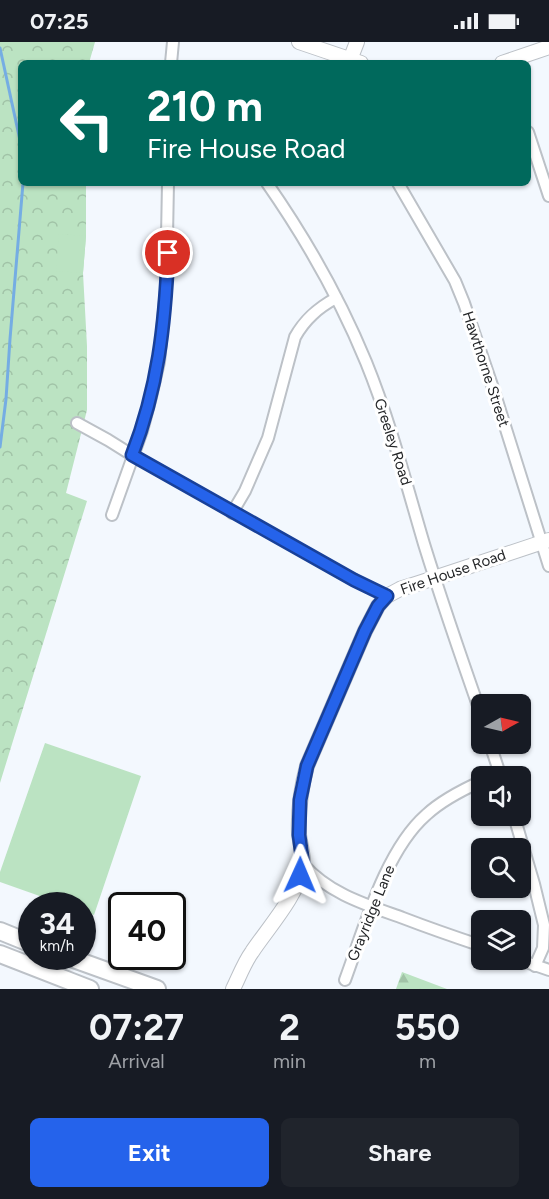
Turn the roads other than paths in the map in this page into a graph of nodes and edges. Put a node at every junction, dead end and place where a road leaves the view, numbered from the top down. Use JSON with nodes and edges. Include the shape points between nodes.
{"nodes":[{"id":1,"x":173,"y":42,"type":"edge"},
{"id":2,"x":299,"y":42,"type":"edge"},
{"id":3,"x":357,"y":42,"type":"edge"},
{"id":4,"x":549,"y":47,"type":"edge"},
{"id":5,"x":171,"y":60,"type":"edge"},
{"id":6,"x":348,"y":60,"type":"edge"},
{"id":7,"x":353,"y":60,"type":"edge"},
{"id":8,"x":512,"y":60,"type":"edge"},
{"id":9,"x":531,"y":141,"type":"edge"},
{"id":10,"x":168,"y":186,"type":"edge"},
{"id":11,"x":269,"y":186,"type":"edge"},
{"id":12,"x":400,"y":186,"type":"edge"},
{"id":13,"x":549,"y":196,"type":"edge"},
{"id":14,"x":336,"y":298,"type":"junction"},
{"id":15,"x":77,"y":423,"type":"dead end"},
{"id":16,"x":132,"y":455,"type":"junction"},
{"id":17,"x":232,"y":513,"type":"junction"},
{"id":18,"x":112,"y":514,"type":"dead end"},
{"id":19,"x":545,"y":541,"type":"edge"},
{"id":20,"x":549,"y":566,"type":"edge"},
{"id":21,"x":435,"y":578,"type":"junction"},
{"id":22,"x":387,"y":596,"type":"junction"},
{"id":23,"x":474,"y":694,"type":"edge"},
{"id":24,"x":471,"y":787,"type":"edge"},
{"id":25,"x":517,"y":826,"type":"edge"},
{"id":26,"x":303,"y":864,"type":"junction"},
{"id":27,"x":372,"y":907,"type":"junction"},
{"id":28,"x":0,"y":931,"type":"edge"},
{"id":29,"x":18,"y":938,"type":"edge"},
{"id":30,"x":471,"y":942,"type":"edge"},
{"id":31,"x":0,"y":954,"type":"edge"},
{"id":32,"x":531,"y":964,"type":"edge"},
{"id":33,"x":536,"y":966,"type":"junction"},
{"id":34,"x":96,"y":967,"type":"edge"},
{"id":35,"x":549,"y":970,"type":"edge"},
{"id":36,"x":345,"y":980,"type":"dead end"},
{"id":37,"x":90,"y":989,"type":"edge"},
{"id":38,"x":158,"y":989,"type":"edge"},
{"id":39,"x":234,"y":989,"type":"edge"}],
"edges":[{"from":1,"to":5,"type":"street"},
{"from":2,"to":6,"type":"street"},
{"from":3,"to":7,"type":"street"},
{"from":4,"to":8,"type":"street"},
{"from":9,"to":13,"type":"street"},
{"from":10,"to":16,"type":"street","via":[[166,290],[159,362]]},
{"from":11,"to":14,"type":"street","name":"Greeley Road"},
{"from":12,"to":19,"type":"street","name":"Hawthorne Street","via":[[451,273],[464,303]]},
{"from":14,"to":17,"type":"street","via":[[312,314],[295,337],[268,438]]},
{"from":14,"to":21,"type":"street","name":"Greeley Road","via":[[378,396]]},
{"from":15,"to":16,"type":"street","name":"Fire House Road"},
{"from":16,"to":17,"type":"street","name":"Fire House Road"},
{"from":16,"to":18,"type":"street"},
{"from":17,"to":22,"type":"street","name":"Fire House Road"},
{"from":19,"to":20,"type":"street","name":"Hawthorne Street"},
{"from":19,"to":21,"type":"street","name":"Fire House Road"},
{"from":21,"to":22,"type":"street","name":"Fire House Road"},
{"from":21,"to":23,"type":"street","name":"Greeley Road"},
{"from":22,"to":26,"type":"street","via":[[365,631],[307,766],[299,809]]},
{"from":24,"to":27,"type":"street","name":"Grayridge Lane","via":[[426,814],[408,833]]},
{"from":25,"to":33,"type":"street","via":[[544,926],[543,948]]},
{"from":26,"to":27,"type":"street","via":[[338,892]]},
{"from":26,"to":39,"type":"street","via":[[287,902],[250,955]]},
{"from":27,"to":30,"type":"street"},
{"from":27,"to":36,"type":"street","name":"Grayridge Lane"},
{"from":28,"to":29,"type":"main road"},
{"from":31,"to":37,"type":"main road"},
{"from":32,"to":33,"type":"street"},
{"from":33,"to":35,"type":"street"},
{"from":34,"to":38,"type":"main road"}]}
